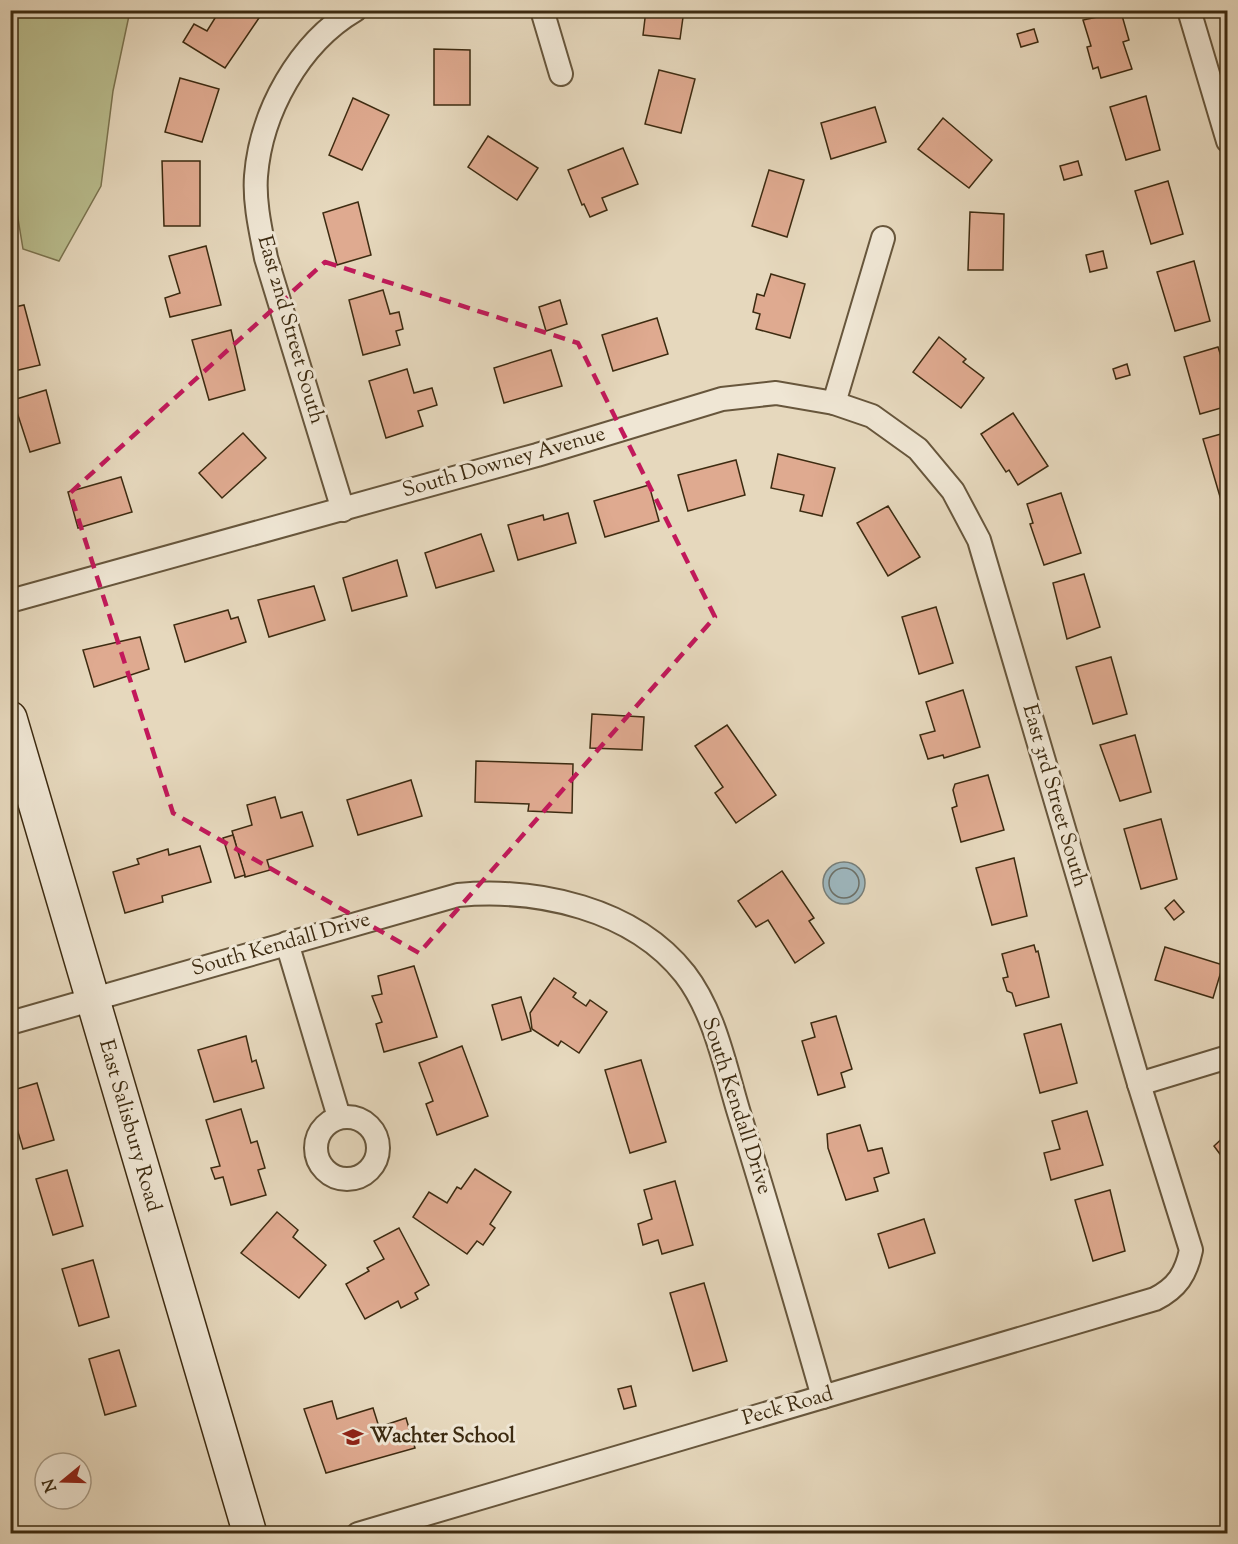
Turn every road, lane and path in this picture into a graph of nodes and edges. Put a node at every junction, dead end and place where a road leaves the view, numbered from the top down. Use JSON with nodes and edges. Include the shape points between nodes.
{"nodes":[{"id":1,"x":355,"y":10,"type":"edge"},
{"id":2,"x":542,"y":10,"type":"edge"},
{"id":3,"x":1189,"y":10,"type":"edge"},
{"id":4,"x":561,"y":74,"type":"dead end"},
{"id":5,"x":1227,"y":141,"type":"edge"},
{"id":6,"x":883,"y":238,"type":"dead end"},
{"id":7,"x":834,"y":403,"type":"junction"},
{"id":8,"x":343,"y":510,"type":"junction"},
{"id":9,"x":10,"y":601,"type":"edge"},
{"id":10,"x":10,"y":718,"type":"edge"},
{"id":11,"x":287,"y":943,"type":"junction"},
{"id":12,"x":92,"y":999,"type":"junction"},
{"id":13,"x":10,"y":1023,"type":"edge"},
{"id":14,"x":1227,"y":1058,"type":"edge"},
{"id":15,"x":1139,"y":1084,"type":"junction"},
{"id":16,"x":339,"y":1117,"type":"dead end"},
{"id":17,"x":1191,"y":1250,"type":"joint"},
{"id":18,"x":823,"y":1397,"type":"junction"},
{"id":19,"x":250,"y":1533,"type":"edge"},
{"id":20,"x":358,"y":1533,"type":"edge"}],
"edges":[{"from":1,"to":8,"type":"street","name":"East 2nd Street South","via":[[325,32],[286,81],[262,142],[256,176],[266,258]]},
{"from":2,"to":4,"type":"street"},
{"from":3,"to":5,"type":"street"},
{"from":6,"to":7,"type":"street"},
{"from":7,"to":8,"type":"street","name":"South Downey Avenue","via":[[776,393],[722,399]]},
{"from":7,"to":15,"type":"street","name":"East 3rd Street South","via":[[872,416],[918,449],[953,491],[979,540]]},
{"from":8,"to":9,"type":"street","name":"South Downey Avenue"},
{"from":10,"to":12,"type":"street","name":"East Salisbury Road"},
{"from":11,"to":12,"type":"street","name":"South Kendall Drive"},
{"from":11,"to":16,"type":"street"},
{"from":11,"to":18,"type":"street","name":"South Kendall Drive","via":[[458,895],[494,892],[521,894],[593,911],[632,929],[665,952],[686,975],[715,1033]]},
{"from":12,"to":13,"type":"street","name":"South Kendall Drive"},
{"from":12,"to":19,"type":"street","name":"East Salisbury Road"},
{"from":14,"to":15,"type":"street"},
{"from":15,"to":17,"type":"street","name":"East 3rd Street South"},
{"from":17,"to":18,"type":"street","name":"Peck Road","via":[[1180,1281],[1155,1299]]},
{"from":18,"to":20,"type":"street","name":"Peck Road"}]}
